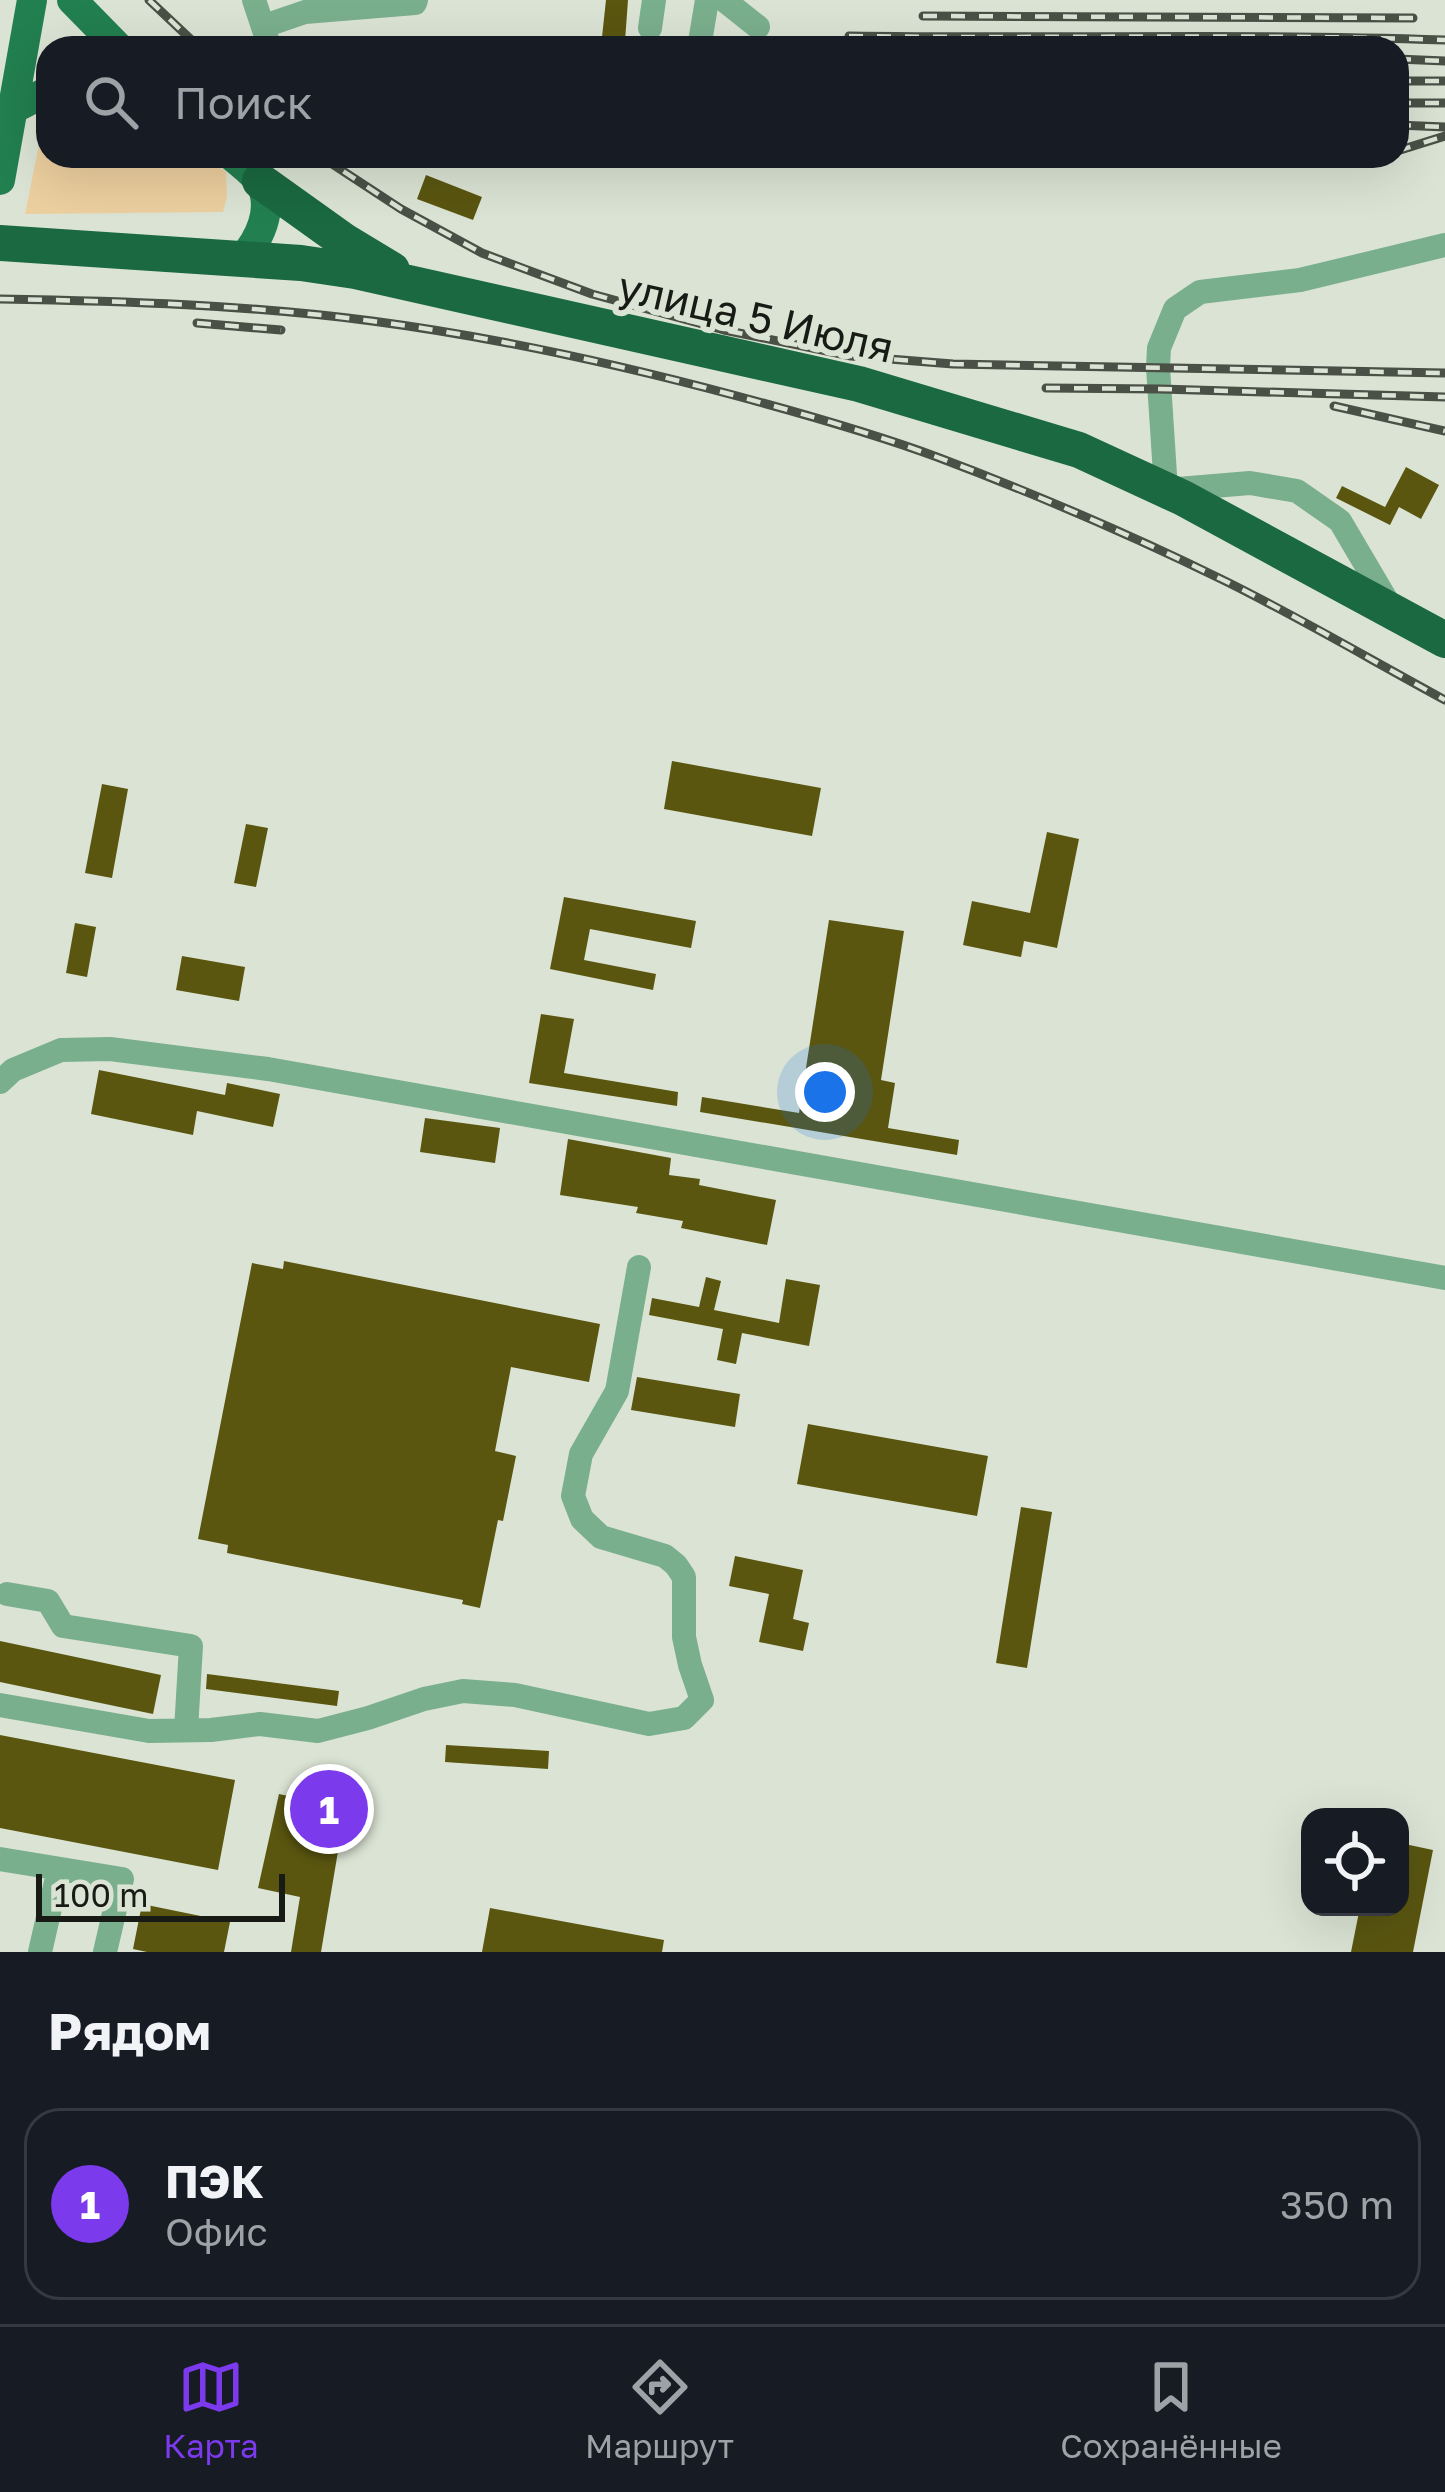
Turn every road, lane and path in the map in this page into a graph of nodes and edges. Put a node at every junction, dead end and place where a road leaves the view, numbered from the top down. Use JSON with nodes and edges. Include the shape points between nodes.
{"nodes":[{"id":1,"x":32,"y":0,"type":"edge"},
{"id":2,"x":72,"y":0,"type":"edge"},
{"id":3,"x":254,"y":0,"type":"edge"},
{"id":4,"x":416,"y":0,"type":"edge"},
{"id":5,"x":654,"y":0,"type":"edge"},
{"id":6,"x":707,"y":0,"type":"edge"},
{"id":7,"x":724,"y":0,"type":"edge"},
{"id":8,"x":758,"y":27,"type":"dead end"},
{"id":9,"x":650,"y":28,"type":"dead end"},
{"id":10,"x":107,"y":36,"type":"edge"},
{"id":11,"x":267,"y":36,"type":"edge"},
{"id":12,"x":269,"y":36,"type":"edge"},
{"id":13,"x":700,"y":36,"type":"edge"},
{"id":14,"x":7,"y":94,"type":"edge"},
{"id":15,"x":245,"y":168,"type":"edge"},
{"id":16,"x":0,"y":180,"type":"edge"},
{"id":17,"x":260,"y":181,"type":"junction"},
{"id":18,"x":0,"y":243,"type":"edge"},
{"id":19,"x":1445,"y":244,"type":"edge"},
{"id":20,"x":242,"y":259,"type":"junction"},
{"id":21,"x":421,"y":286,"type":"junction"},
{"id":22,"x":1166,"y":490,"type":"junction"},
{"id":23,"x":1394,"y":612,"type":"junction"},
{"id":24,"x":1445,"y":640,"type":"edge"},
{"id":25,"x":0,"y":1082,"type":"edge"},
{"id":26,"x":639,"y":1268,"type":"dead end"},
{"id":27,"x":1445,"y":1278,"type":"edge"},
{"id":28,"x":7,"y":1594,"type":"dead end"},
{"id":29,"x":0,"y":1705,"type":"edge"},
{"id":30,"x":186,"y":1730,"type":"junction"},
{"id":31,"x":0,"y":1859,"type":"edge"},
{"id":32,"x":59,"y":1869,"type":"junction"},
{"id":33,"x":40,"y":1952,"type":"edge"},
{"id":34,"x":106,"y":1952,"type":"edge"}],
"edges":[{"from":1,"to":14,"type":"main road"},
{"from":2,"to":10,"type":"main road"},
{"from":3,"to":11,"type":"street"},
{"from":4,"to":12,"type":"street","via":[[305,12]]},
{"from":5,"to":9,"type":"street"},
{"from":6,"to":13,"type":"street"},
{"from":7,"to":8,"type":"street"},
{"from":14,"to":16,"type":"main road"},
{"from":15,"to":17,"type":"main road"},
{"from":17,"to":20,"type":"main road","via":[[261,229]]},
{"from":17,"to":21,"type":"highway"},
{"from":18,"to":20,"type":"highway","name":"улица 5 Июля"},
{"from":19,"to":22,"type":"street","via":[[1300,280],[1200,292],[1175,309],[1158,367]]},
{"from":20,"to":21,"type":"highway","name":"улица 5 Июля"},
{"from":21,"to":22,"type":"highway","name":"улица 5 Июля","via":[[859,384],[1079,450]]},
{"from":22,"to":23,"type":"highway","name":"улица 5 Июля"},
{"from":22,"to":23,"type":"street","via":[[1250,483],[1297,490],[1340,521]]},
{"from":23,"to":24,"type":"highway","name":"улица 5 Июля"},
{"from":25,"to":27,"type":"street","via":[[61,1050],[268,1069]]},
{"from":26,"to":30,"type":"street","via":[[617,1391],[581,1454],[573,1496],[601,1537],[676,1565],[702,1700],[684,1718],[649,1724],[463,1691],[318,1731],[260,1724]]},
{"from":28,"to":30,"type":"street","via":[[48,1601],[63,1626],[191,1646]]},
{"from":29,"to":30,"type":"street"},
{"from":31,"to":32,"type":"street"},
{"from":32,"to":33,"type":"street"},
{"from":32,"to":34,"type":"street","via":[[122,1879]]}]}
